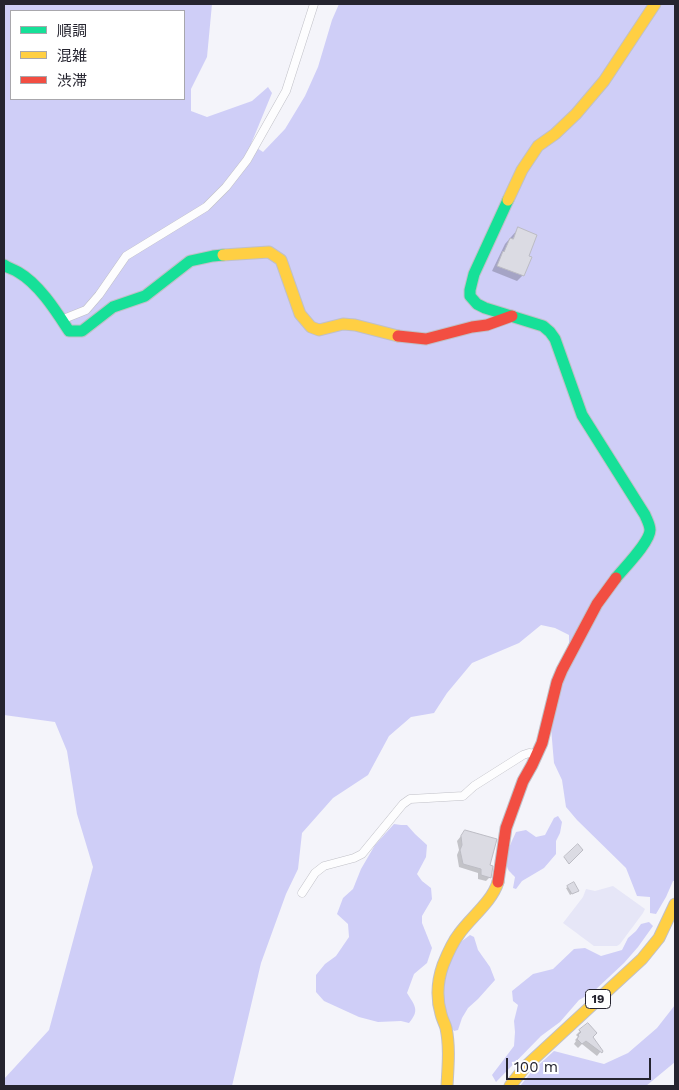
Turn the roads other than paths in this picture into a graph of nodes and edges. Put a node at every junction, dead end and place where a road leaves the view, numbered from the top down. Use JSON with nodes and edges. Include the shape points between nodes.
{"nodes":[{"id":1,"x":314,"y":4,"type":"edge"},
{"id":2,"x":655,"y":4,"type":"edge"},
{"id":3,"x":4,"y":265,"type":"edge"},
{"id":4,"x":512,"y":316,"type":"junction"},
{"id":5,"x":61,"y":320,"type":"junction"},
{"id":6,"x":537,"y":754,"type":"junction"},
{"id":7,"x":302,"y":893,"type":"dead end"},
{"id":8,"x":675,"y":904,"type":"edge"},
{"id":9,"x":447,"y":1086,"type":"edge"},
{"id":10,"x":510,"y":1086,"type":"edge"}],
"edges":[{"from":1,"to":5,"type":"street","via":[[286,91],[247,160],[226,187],[206,207],[126,256],[86,310]]},
{"from":2,"to":4,"type":"street","via":[[604,81],[576,114],[538,146],[522,170],[499,218],[474,274],[470,296],[485,308]]},
{"from":3,"to":5,"type":"street","via":[[28,280]]},
{"from":4,"to":5,"type":"street","via":[[426,339],[344,324],[319,330],[311,327],[300,314],[281,260],[269,252],[190,261],[145,296],[113,307],[82,331],[68,331]]},
{"from":4,"to":6,"type":"street","via":[[543,326],[555,339],[582,415],[645,515],[650,530],[643,546],[597,604],[562,670]]},
{"from":6,"to":7,"type":"street","via":[[523,755],[462,796],[410,799],[362,854],[324,866],[315,873]]},
{"from":6,"to":9,"type":"street","via":[[506,828],[496,888],[451,946],[438,982],[437,993],[448,1046]]},
{"from":8,"to":10,"type":"street","number":"19","via":[[659,938],[642,959],[526,1067]]}]}
